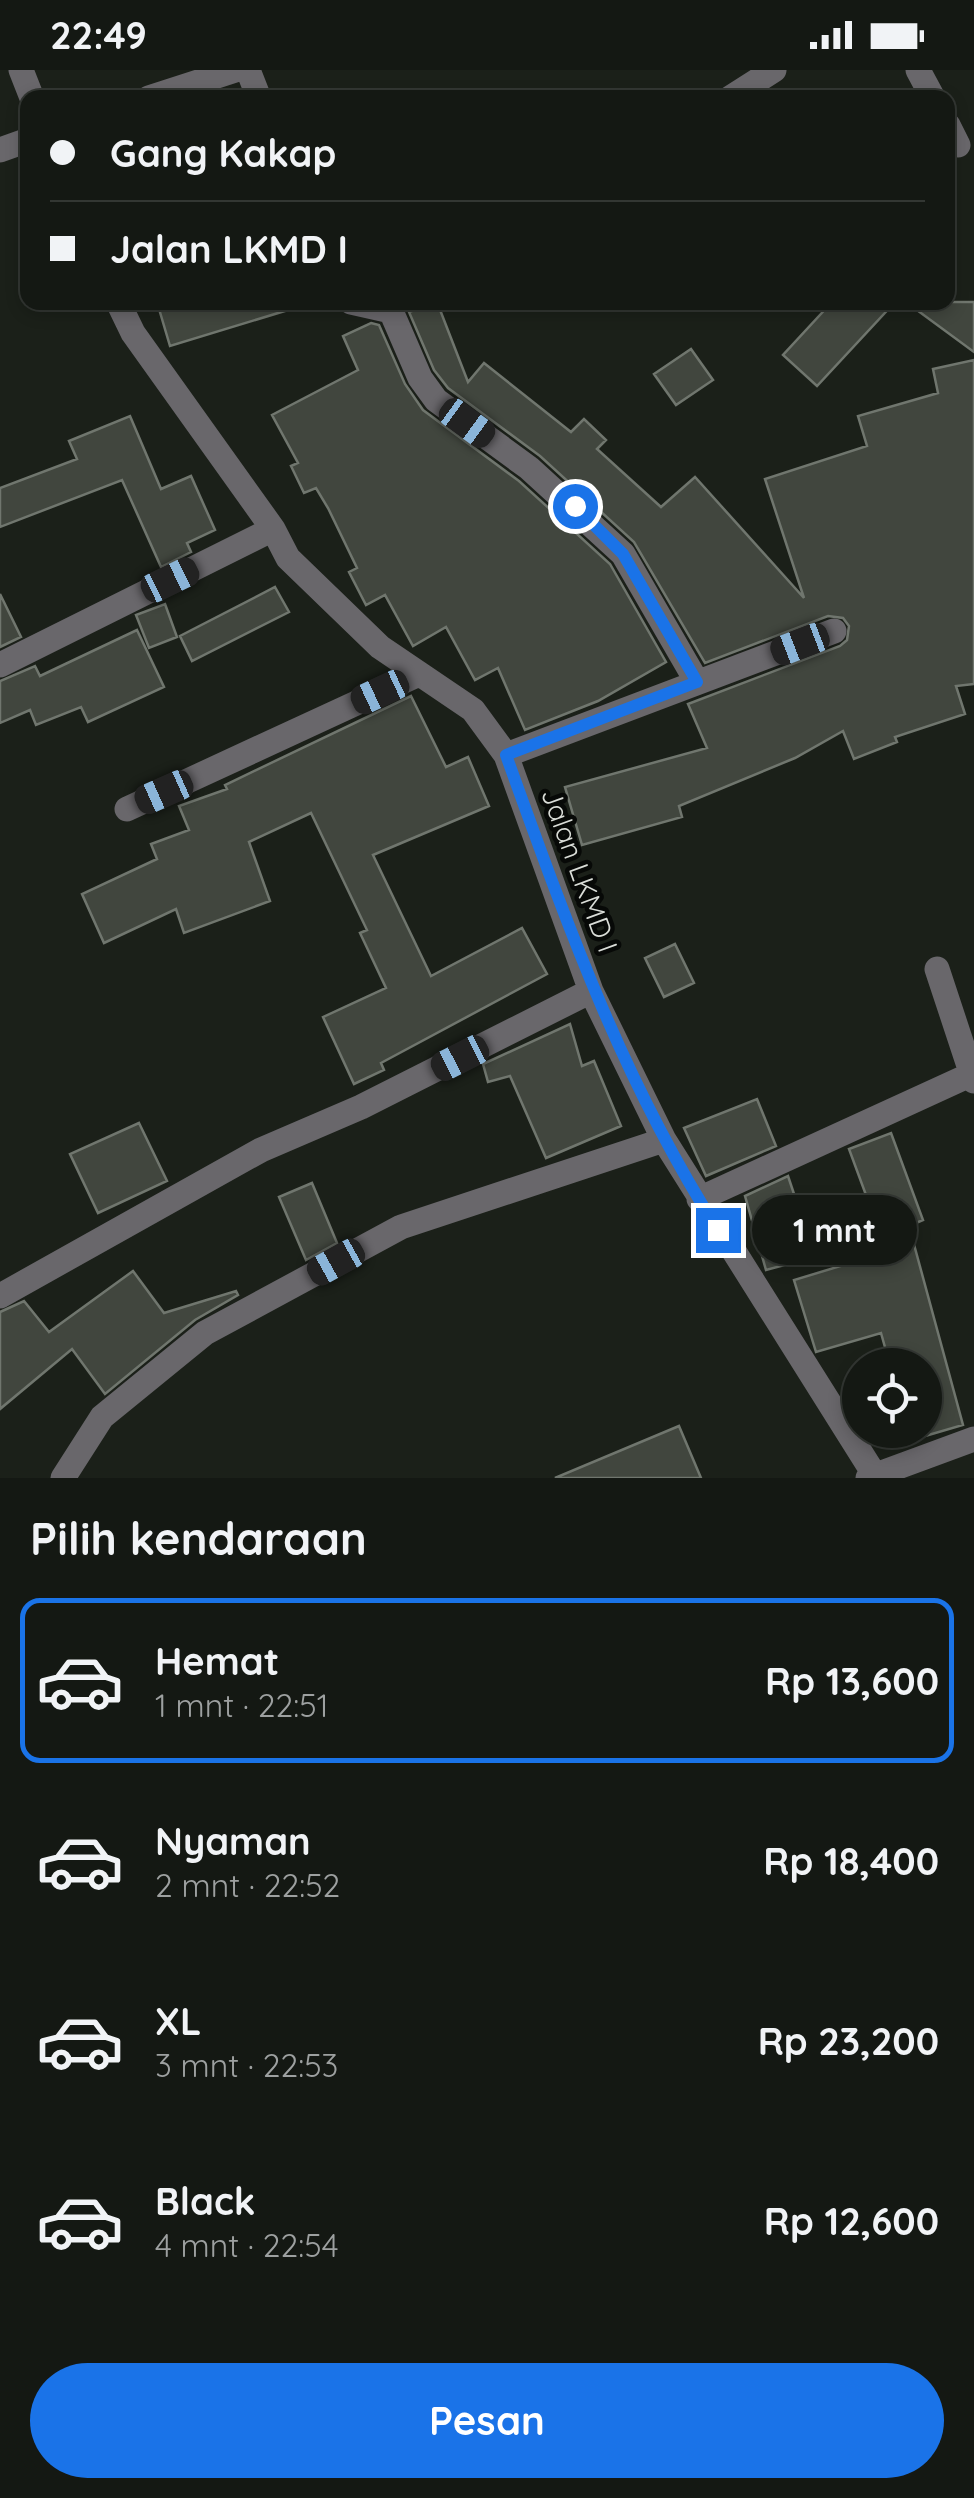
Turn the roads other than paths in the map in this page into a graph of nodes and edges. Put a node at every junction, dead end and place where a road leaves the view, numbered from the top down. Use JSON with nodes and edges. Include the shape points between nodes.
{"nodes":[{"id":1,"x":236,"y":70,"type":"edge"},
{"id":2,"x":774,"y":70,"type":"edge"},
{"id":3,"x":175,"y":90,"type":"edge"},
{"id":4,"x":743,"y":90,"type":"edge"},
{"id":5,"x":122,"y":310,"type":"edge"},
{"id":6,"x":387,"y":310,"type":"edge"},
{"id":7,"x":273,"y":529,"type":"junction"},
{"id":8,"x":834,"y":630,"type":"dead end"},
{"id":9,"x":0,"y":665,"type":"edge"},
{"id":10,"x":417,"y":675,"type":"junction"},
{"id":11,"x":697,"y":682,"type":"junction"},
{"id":12,"x":506,"y":755,"type":"junction"},
{"id":13,"x":127,"y":809,"type":"dead end"},
{"id":14,"x":937,"y":969,"type":"dead end"},
{"id":15,"x":591,"y":991,"type":"junction"},
{"id":16,"x":973,"y":1078,"type":"edge"},
{"id":17,"x":664,"y":1140,"type":"junction"},
{"id":18,"x":699,"y":1200,"type":"junction"},
{"id":19,"x":0,"y":1296,"type":"edge"},
{"id":20,"x":974,"y":1439,"type":"edge"},
{"id":21,"x":871,"y":1476,"type":"edge"},
{"id":22,"x":63,"y":1478,"type":"edge"}],
"edges":[{"from":1,"to":3,"type":"street"},
{"from":2,"to":4,"type":"street"},
{"from":5,"to":7,"type":"street","name":"Jalan LKMD I","via":[[132,334]]},
{"from":6,"to":11,"type":"street","via":[[436,400],[544,480],[623,554]]},
{"from":7,"to":9,"type":"street"},
{"from":7,"to":10,"type":"street","name":"Jalan LKMD I","via":[[288,558]]},
{"from":8,"to":11,"type":"street"},
{"from":10,"to":12,"type":"street","name":"Jalan LKMD I","via":[[473,710]]},
{"from":10,"to":13,"type":"street"},
{"from":11,"to":12,"type":"street"},
{"from":12,"to":15,"type":"street","name":"Jalan LKMD I"},
{"from":14,"to":16,"type":"street"},
{"from":15,"to":17,"type":"street","name":"Jalan LKMD I"},
{"from":15,"to":19,"type":"street","via":[[360,1108],[261,1150]]},
{"from":16,"to":18,"type":"street"},
{"from":17,"to":18,"type":"street","name":"Jalan LKMD I"},
{"from":17,"to":22,"type":"street","via":[[401,1227],[205,1333],[102,1417]]},
{"from":18,"to":21,"type":"street","name":"Jalan LKMD I"},
{"from":20,"to":21,"type":"street"}]}
